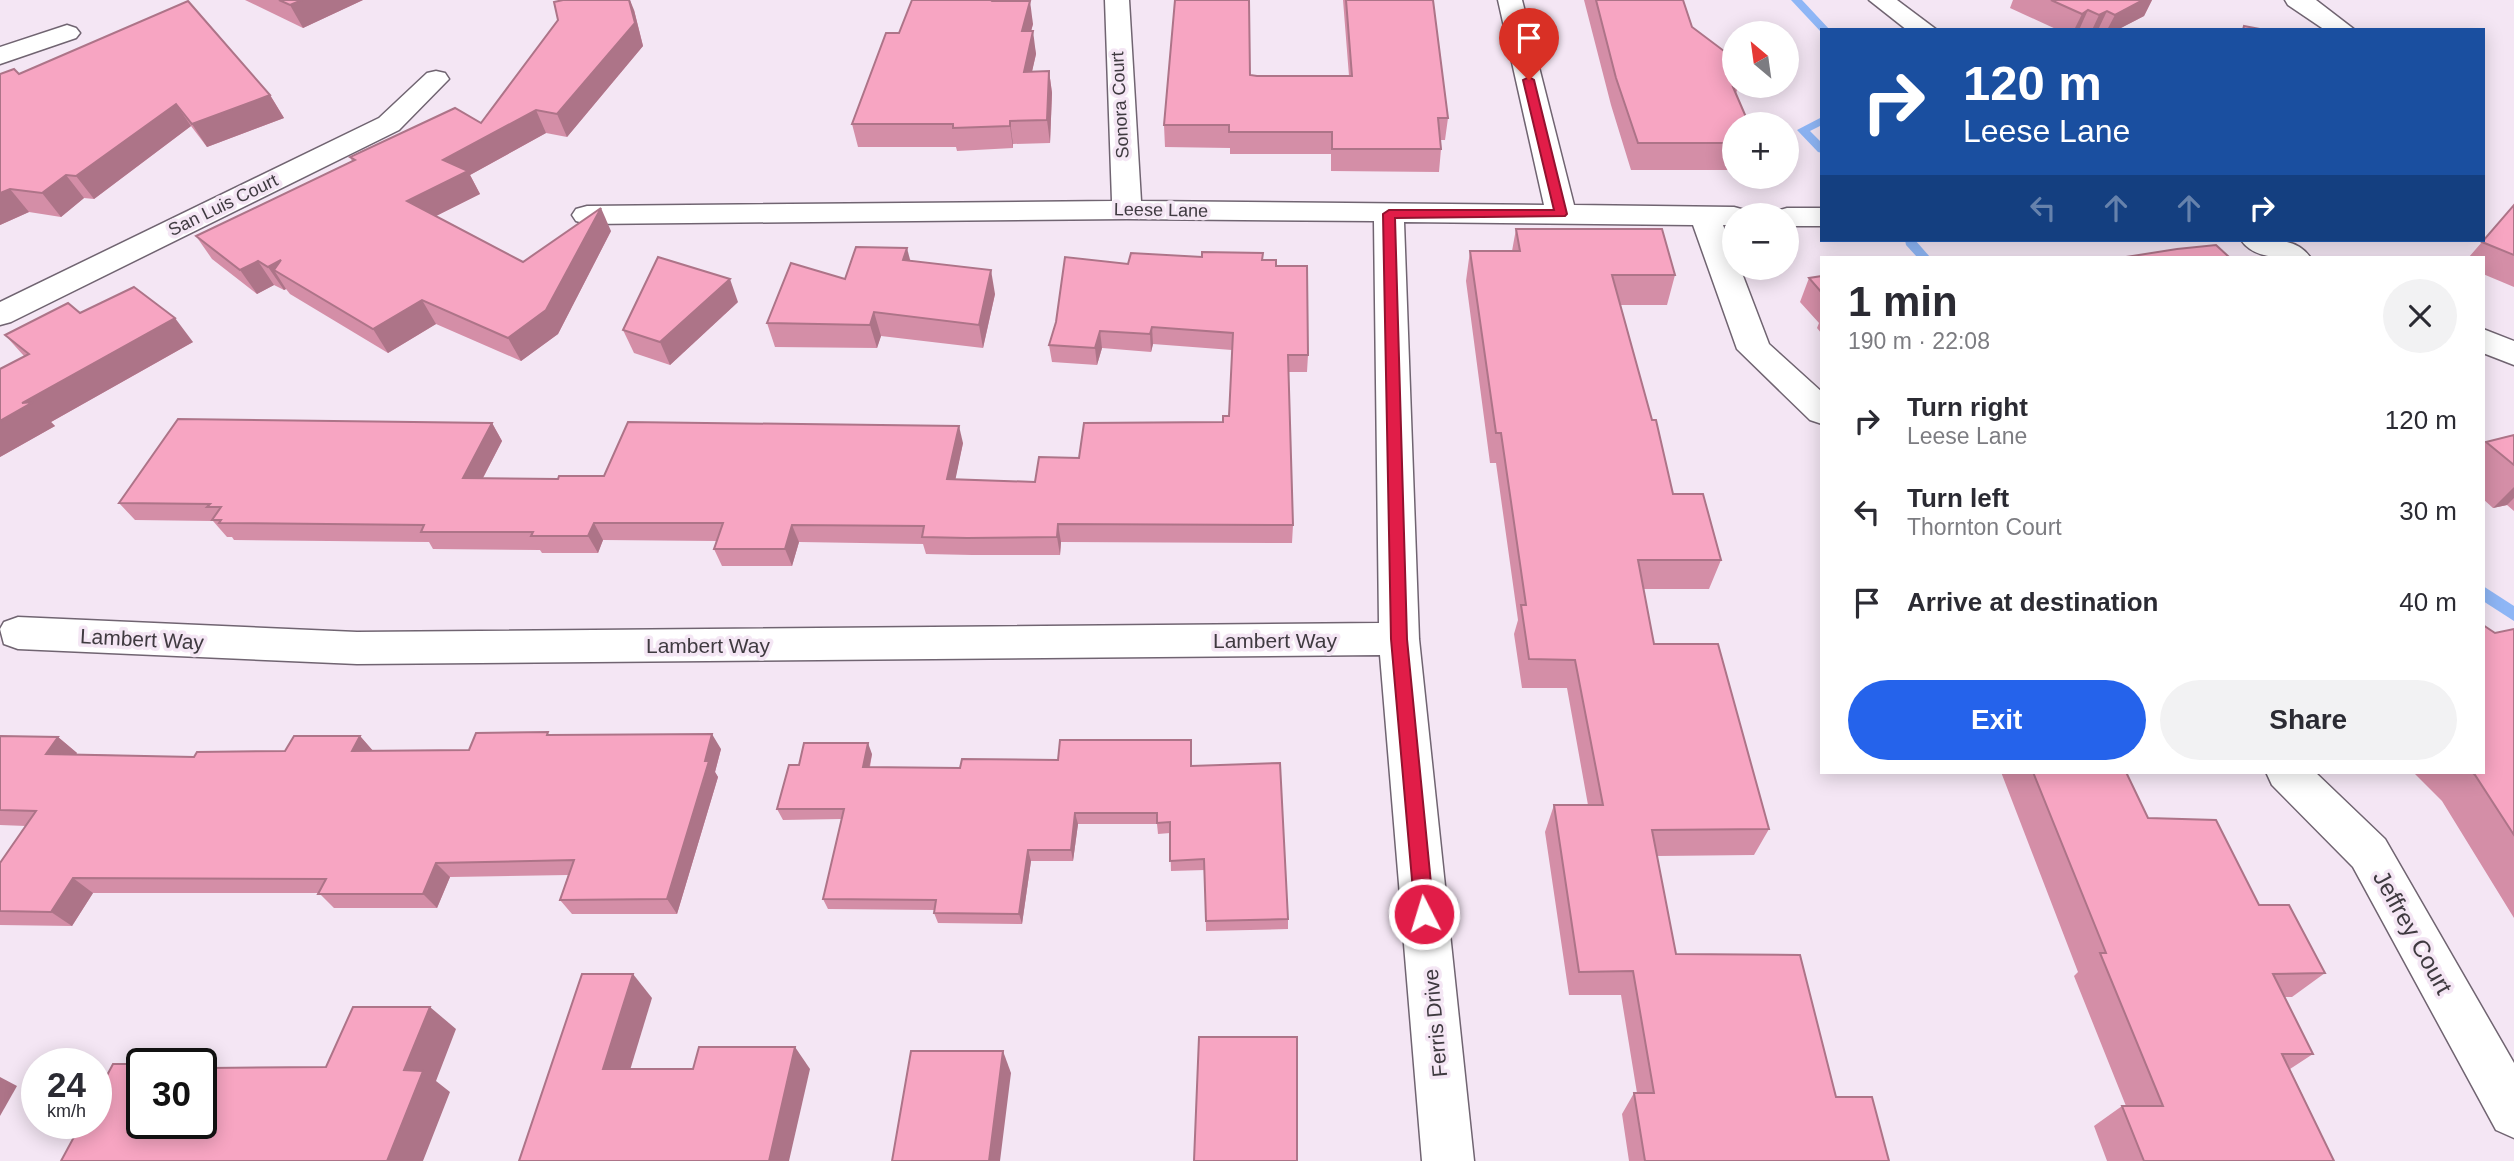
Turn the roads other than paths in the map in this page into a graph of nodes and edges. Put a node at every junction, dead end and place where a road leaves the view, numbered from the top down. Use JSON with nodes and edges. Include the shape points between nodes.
{"nodes":[{"id":1,"x":1117,"y":0,"type":"edge"},
{"id":2,"x":1510,"y":0,"type":"edge"},
{"id":3,"x":1881,"y":0,"type":"edge"},
{"id":4,"x":2297,"y":0,"type":"edge"},
{"id":5,"x":1921,"y":28,"type":"edge"},
{"id":6,"x":2339,"y":28,"type":"edge"},
{"id":7,"x":67,"y":33,"type":"dead end"},
{"id":8,"x":0,"y":56,"type":"edge"},
{"id":9,"x":436,"y":79,"type":"dead end"},
{"id":10,"x":1127,"y":210,"type":"junction"},
{"id":11,"x":1389,"y":214,"type":"junction"},
{"id":12,"x":1561,"y":214,"type":"junction"},
{"id":13,"x":587,"y":215,"type":"edge"},
{"id":14,"x":1719,"y":216,"type":"edge"},
{"id":15,"x":1799,"y":217,"type":"edge"},
{"id":16,"x":1820,"y":217,"type":"edge"},
{"id":17,"x":2265,"y":242,"type":"edge"},
{"id":18,"x":2293,"y":256,"type":"edge"},
{"id":19,"x":0,"y":315,"type":"edge"},
{"id":20,"x":2485,"y":341,"type":"edge"},
{"id":21,"x":2514,"y":354,"type":"edge"},
{"id":22,"x":1820,"y":410,"type":"edge"},
{"id":23,"x":18,"y":633,"type":"dead end"},
{"id":24,"x":1399,"y":639,"type":"junction"},
{"id":25,"x":2289,"y":774,"type":"edge"},
{"id":26,"x":2514,"y":1112,"type":"edge"},
{"id":27,"x":1448,"y":1161,"type":"edge"}],
"edges":[{"from":1,"to":10,"type":"street","name":"Sonora Court"},
{"from":2,"to":12,"type":"street"},
{"from":3,"to":5,"type":"street"},
{"from":4,"to":6,"type":"street"},
{"from":7,"to":8,"type":"street"},
{"from":9,"to":19,"type":"street","name":"San Luis Court","via":[[389,124]]},
{"from":10,"to":11,"type":"street","name":"Leese Lane"},
{"from":10,"to":13,"type":"street","name":"Leese Lane"},
{"from":11,"to":12,"type":"street","name":"Leese Lane"},
{"from":11,"to":24,"type":"street","name":"Ferris Drive"},
{"from":12,"to":14,"type":"street","name":"Leese Lane"},
{"from":14,"to":22,"type":"street","via":[[1754,349]]},
{"from":15,"to":16,"type":"street"},
{"from":17,"to":18,"type":"street"},
{"from":20,"to":21,"type":"street"},
{"from":23,"to":24,"type":"street","name":"Lambert Way","via":[[356,648]]},
{"from":24,"to":27,"type":"street","name":"Ferris Drive"},
{"from":25,"to":26,"type":"street","name":"Jeffrey Court","via":[[2369,853]]}]}
